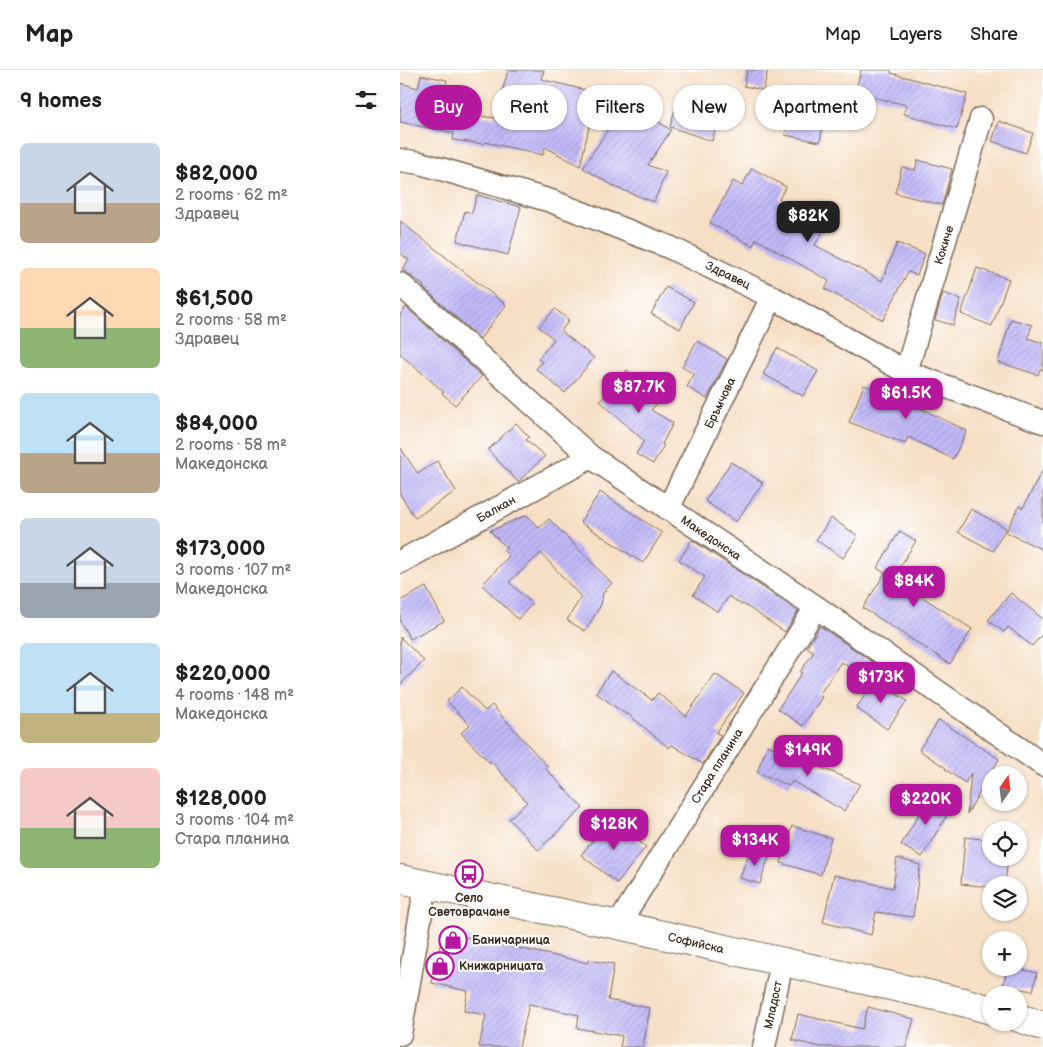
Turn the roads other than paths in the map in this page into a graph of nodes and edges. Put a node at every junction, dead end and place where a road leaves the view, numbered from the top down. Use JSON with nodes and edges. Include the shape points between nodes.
{"nodes":[{"id":1,"x":981,"y":119,"type":"dead end"},
{"id":2,"x":400,"y":160,"type":"edge"},
{"id":3,"x":400,"y":284,"type":"edge"},
{"id":4,"x":772,"y":297,"type":"junction"},
{"id":5,"x":906,"y":372,"type":"junction"},
{"id":6,"x":1043,"y":422,"type":"edge"},
{"id":7,"x":591,"y":457,"type":"junction"},
{"id":8,"x":668,"y":509,"type":"junction"},
{"id":9,"x":400,"y":562,"type":"edge"},
{"id":10,"x":816,"y":607,"type":"junction"},
{"id":11,"x":1043,"y":765,"type":"edge"},
{"id":12,"x":413,"y":882,"type":"edge"},
{"id":13,"x":618,"y":925,"type":"junction"},
{"id":14,"x":782,"y":962,"type":"junction"},
{"id":15,"x":982,"y":1007,"type":"edge"},
{"id":16,"x":1027,"y":1021,"type":"edge"},
{"id":17,"x":1043,"y":1026,"type":"edge"},
{"id":18,"x":400,"y":1034,"type":"edge"},
{"id":19,"x":764,"y":1047,"type":"edge"}],
"edges":[{"from":1,"to":5,"type":"street","name":"Кокиче"},
{"from":2,"to":4,"type":"street","name":"Здравец","via":[[552,201],[669,247]]},
{"from":3,"to":7,"type":"street","name":"Македонска"},
{"from":4,"to":5,"type":"street","name":"Здравец"},
{"from":4,"to":8,"type":"street","name":"Бръмчова"},
{"from":5,"to":6,"type":"street","name":"Здравец"},
{"from":7,"to":8,"type":"street","name":"Македонска"},
{"from":7,"to":9,"type":"street","name":"Балкан"},
{"from":8,"to":10,"type":"street","name":"Македонска"},
{"from":10,"to":11,"type":"street","name":"Македонска"},
{"from":10,"to":13,"type":"street","name":"Стара планина"},
{"from":12,"to":13,"type":"street","name":"Софийска"},
{"from":12,"to":18,"type":"street"},
{"from":13,"to":14,"type":"street","name":"Софийска"},
{"from":14,"to":15,"type":"street","name":"Софийска"},
{"from":14,"to":19,"type":"street","name":"Младост"},
{"from":16,"to":17,"type":"street"}]}
